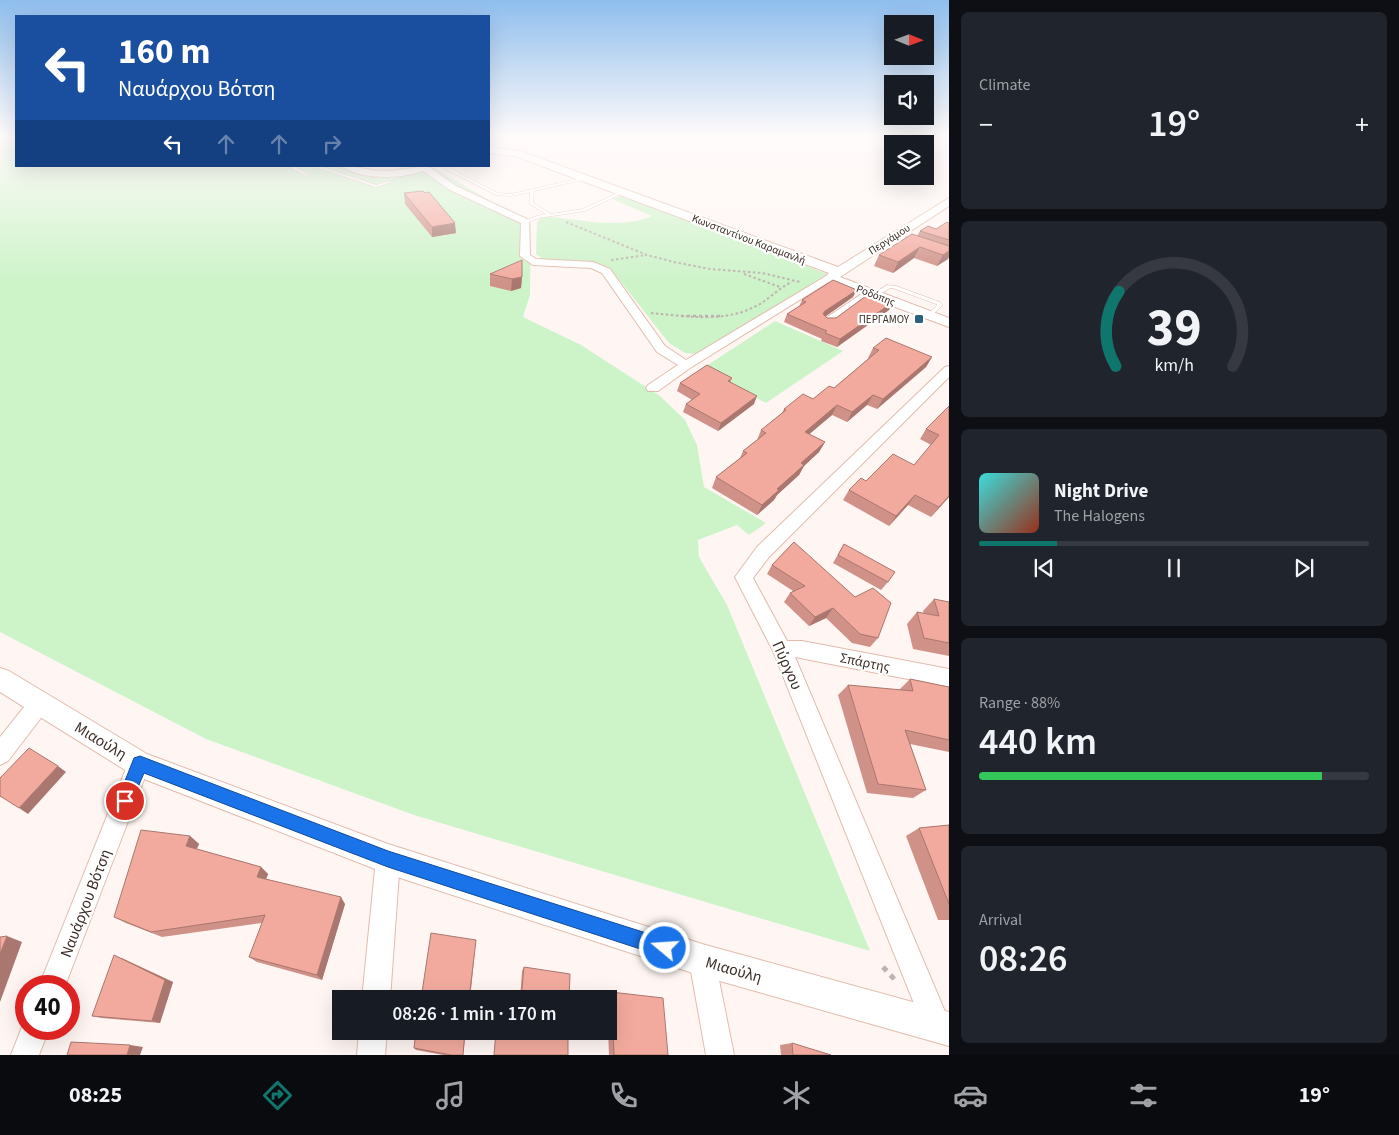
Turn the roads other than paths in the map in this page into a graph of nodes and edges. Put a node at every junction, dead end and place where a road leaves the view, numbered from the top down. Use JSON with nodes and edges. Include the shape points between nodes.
{"nodes":[{"id":1,"x":448,"y":184,"type":"edge"},
{"id":2,"x":476,"y":184,"type":"edge"},
{"id":3,"x":557,"y":184,"type":"edge"},
{"id":4,"x":602,"y":184,"type":"edge"},
{"id":5,"x":532,"y":190,"type":"junction"},
{"id":6,"x":623,"y":192,"type":"junction"},
{"id":7,"x":949,"y":201,"type":"edge"},
{"id":8,"x":550,"y":215,"type":"junction"},
{"id":9,"x":526,"y":222,"type":"junction"},
{"id":10,"x":894,"y":236,"type":"junction"},
{"id":11,"x":949,"y":254,"type":"edge"},
{"id":12,"x":830,"y":278,"type":"junction"},
{"id":13,"x":872,"y":294,"type":"junction"},
{"id":14,"x":827,"y":322,"type":"edge"},
{"id":15,"x":949,"y":323,"type":"edge"},
{"id":16,"x":686,"y":365,"type":"junction"},
{"id":17,"x":949,"y":370,"type":"edge"},
{"id":18,"x":653,"y":388,"type":"dead end"},
{"id":19,"x":782,"y":649,"type":"junction"},
{"id":20,"x":0,"y":678,"type":"edge"},
{"id":21,"x":949,"y":678,"type":"edge"},
{"id":22,"x":40,"y":703,"type":"junction"},
{"id":23,"x":0,"y":754,"type":"edge"},
{"id":24,"x":140,"y":764,"type":"junction"},
{"id":25,"x":388,"y":859,"type":"junction"},
{"id":26,"x":702,"y":960,"type":"junction"},
{"id":27,"x":56,"y":975,"type":"edge"},
{"id":28,"x":377,"y":990,"type":"edge"},
{"id":29,"x":943,"y":1027,"type":"edge"},
{"id":30,"x":31,"y":1040,"type":"edge"},
{"id":31,"x":372,"y":1040,"type":"edge"},
{"id":32,"x":25,"y":1055,"type":"edge"},
{"id":33,"x":370,"y":1055,"type":"edge"},
{"id":34,"x":720,"y":1055,"type":"edge"}],
"edges":[{"from":1,"to":9,"type":"street"},
{"from":2,"to":5,"type":"lane","via":[[492,193],[511,195]]},
{"from":3,"to":5,"type":"lane"},
{"from":4,"to":6,"type":"street","name":"Κωνσταντίνου Καραμανλή"},
{"from":5,"to":8,"type":"lane","via":[[531,203]]},
{"from":6,"to":8,"type":"lane","via":[[584,210]]},
{"from":6,"to":12,"type":"street","name":"Κωνσταντίνου Καραμανλή"},
{"from":7,"to":10,"type":"street","name":"Περγάμου"},
{"from":8,"to":9,"type":"lane"},
{"from":9,"to":16,"type":"street","via":[[525,256],[528,260],[593,266],[606,271],[661,349]]},
{"from":10,"to":11,"type":"street"},
{"from":10,"to":12,"type":"street","name":"Περγάμου"},
{"from":12,"to":13,"type":"street","name":"Ροδόπης"},
{"from":12,"to":16,"type":"street"},
{"from":13,"to":14,"type":"street"},
{"from":13,"to":15,"type":"street","name":"Ροδόπης"},
{"from":16,"to":18,"type":"street"},
{"from":17,"to":19,"type":"street","name":"Πύργου","via":[[763,552],[744,577]]},
{"from":19,"to":21,"type":"street","name":"Σπάρτης"},
{"from":19,"to":29,"type":"street","name":"Πύργου"},
{"from":20,"to":22,"type":"street","name":"Μιαούλη"},
{"from":22,"to":23,"type":"street"},
{"from":22,"to":24,"type":"street","name":"Μιαούλη"},
{"from":24,"to":25,"type":"street","name":"Μιαούλη"},
{"from":24,"to":27,"type":"street","name":"Ναυάρχου Βότση"},
{"from":25,"to":26,"type":"street","name":"Μιαούλη"},
{"from":25,"to":28,"type":"street"},
{"from":26,"to":29,"type":"street","name":"Μιαούλη"},
{"from":26,"to":34,"type":"street"},
{"from":30,"to":32,"type":"street"},
{"from":31,"to":33,"type":"street"}]}
